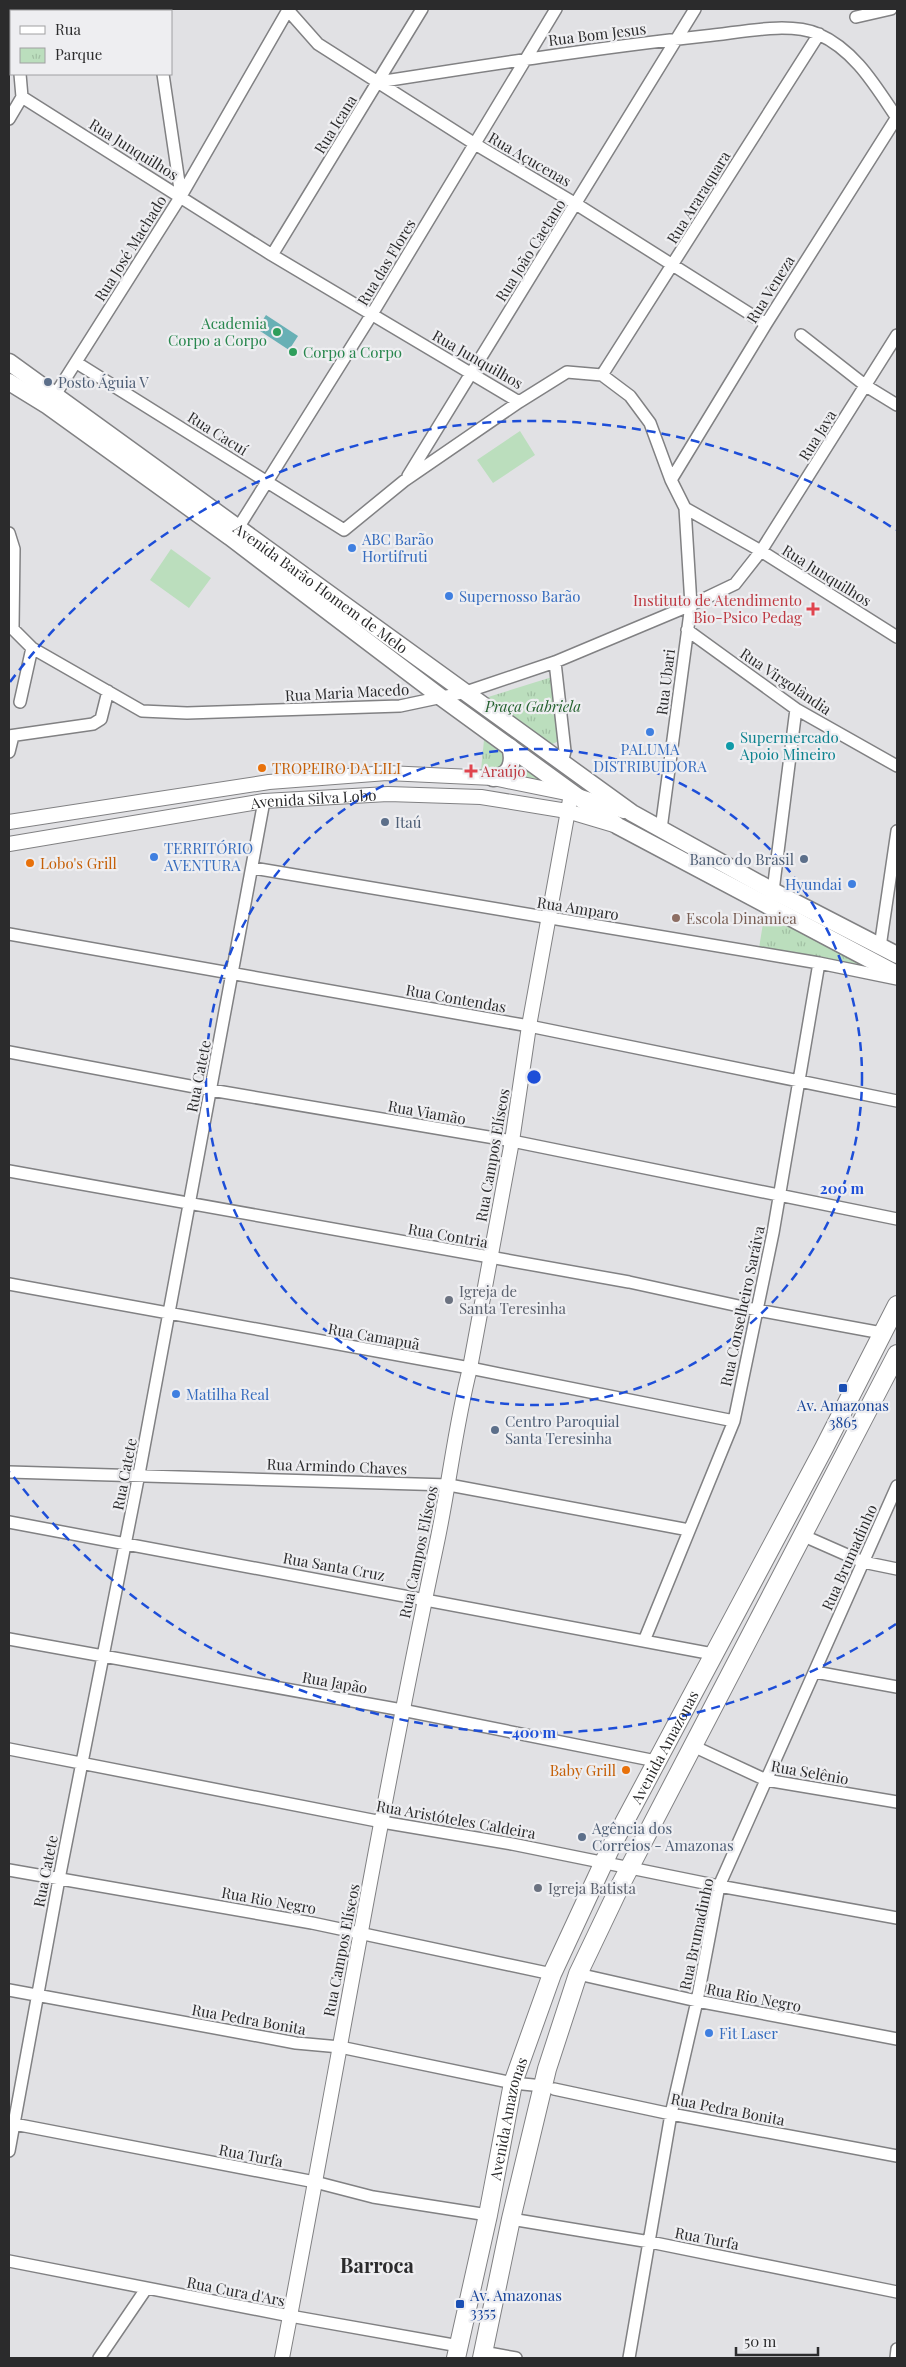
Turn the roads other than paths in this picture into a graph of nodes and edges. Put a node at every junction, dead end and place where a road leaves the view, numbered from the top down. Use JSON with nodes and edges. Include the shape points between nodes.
{"nodes":[{"id":1,"x":288,"y":9,"type":"edge"},
{"id":2,"x":422,"y":9,"type":"edge"},
{"id":3,"x":556,"y":9,"type":"edge"},
{"id":4,"x":695,"y":9,"type":"edge"},
{"id":5,"x":891,"y":9,"type":"edge"},
{"id":6,"x":856,"y":17,"type":"dead end"},
{"id":7,"x":819,"y":34,"type":"junction"},
{"id":8,"x":677,"y":39,"type":"junction"},
{"id":9,"x":526,"y":58,"type":"junction"},
{"id":10,"x":20,"y":75,"type":"edge"},
{"id":11,"x":163,"y":75,"type":"edge"},
{"id":12,"x":378,"y":82,"type":"junction"},
{"id":13,"x":22,"y":97,"type":"junction"},
{"id":14,"x":897,"y":118,"type":"edge"},
{"id":15,"x":9,"y":119,"type":"edge"},
{"id":16,"x":475,"y":144,"type":"junction"},
{"id":17,"x":181,"y":196,"type":"junction"},
{"id":18,"x":576,"y":204,"type":"junction"},
{"id":19,"x":272,"y":255,"type":"junction"},
{"id":20,"x":673,"y":264,"type":"junction"},
{"id":21,"x":372,"y":314,"type":"junction"},
{"id":22,"x":766,"y":324,"type":"junction"},
{"id":23,"x":897,"y":335,"type":"edge"},
{"id":24,"x":801,"y":336,"type":"dead end"},
{"id":25,"x":9,"y":362,"type":"edge"},
{"id":26,"x":77,"y":363,"type":"junction"},
{"id":27,"x":471,"y":374,"type":"junction"},
{"id":28,"x":602,"y":375,"type":"junction"},
{"id":29,"x":9,"y":382,"type":"edge"},
{"id":30,"x":866,"y":386,"type":"junction"},
{"id":31,"x":55,"y":395,"type":"junction"},
{"id":32,"x":518,"y":402,"type":"junction"},
{"id":33,"x":897,"y":405,"type":"edge"},
{"id":34,"x":671,"y":480,"type":"junction"},
{"id":35,"x":404,"y":481,"type":"junction"},
{"id":36,"x":268,"y":482,"type":"junction"},
{"id":37,"x":685,"y":508,"type":"junction"},
{"id":38,"x":238,"y":528,"type":"junction"},
{"id":39,"x":9,"y":533,"type":"edge"},
{"id":40,"x":761,"y":551,"type":"junction"},
{"id":41,"x":691,"y":604,"type":"junction"},
{"id":42,"x":11,"y":626,"type":"edge"},
{"id":43,"x":687,"y":630,"type":"junction"},
{"id":44,"x":896,"y":633,"type":"edge"},
{"id":45,"x":32,"y":648,"type":"junction"},
{"id":46,"x":555,"y":662,"type":"junction"},
{"id":47,"x":108,"y":692,"type":"junction"},
{"id":48,"x":466,"y":692,"type":"junction"},
{"id":49,"x":442,"y":698,"type":"junction"},
{"id":50,"x":20,"y":702,"type":"dead end"},
{"id":51,"x":796,"y":709,"type":"junction"},
{"id":52,"x":11,"y":736,"type":"edge"},
{"id":53,"x":510,"y":747,"type":"junction"},
{"id":54,"x":9,"y":752,"type":"edge"},
{"id":55,"x":531,"y":763,"type":"junction"},
{"id":56,"x":562,"y":763,"type":"junction"},
{"id":57,"x":897,"y":766,"type":"edge"},
{"id":58,"x":493,"y":778,"type":"junction"},
{"id":59,"x":571,"y":794,"type":"junction"},
{"id":60,"x":264,"y":801,"type":"junction"},
{"id":61,"x":567,"y":811,"type":"junction"},
{"id":62,"x":632,"y":813,"type":"junction"},
{"id":63,"x":9,"y":822,"type":"edge"},
{"id":64,"x":618,"y":826,"type":"junction"},
{"id":65,"x":661,"y":829,"type":"junction"},
{"id":66,"x":897,"y":831,"type":"edge"},
{"id":67,"x":9,"y":844,"type":"edge"},
{"id":68,"x":254,"y":868,"type":"junction"},
{"id":69,"x":773,"y":891,"type":"junction"},
{"id":70,"x":548,"y":918,"type":"junction"},
{"id":71,"x":9,"y":934,"type":"edge"},
{"id":72,"x":880,"y":947,"type":"junction"},
{"id":73,"x":897,"y":955,"type":"edge"},
{"id":74,"x":868,"y":959,"type":"junction"},
{"id":75,"x":819,"y":963,"type":"junction"},
{"id":76,"x":897,"y":974,"type":"edge"},
{"id":77,"x":233,"y":975,"type":"junction"},
{"id":78,"x":897,"y":979,"type":"edge"},
{"id":79,"x":529,"y":1026,"type":"junction"},
{"id":80,"x":9,"y":1052,"type":"edge"},
{"id":81,"x":798,"y":1082,"type":"junction"},
{"id":82,"x":210,"y":1090,"type":"junction"},
{"id":83,"x":897,"y":1101,"type":"edge"},
{"id":84,"x":512,"y":1141,"type":"junction"},
{"id":85,"x":9,"y":1171,"type":"edge"},
{"id":86,"x":780,"y":1195,"type":"junction"},
{"id":87,"x":189,"y":1204,"type":"junction"},
{"id":88,"x":897,"y":1219,"type":"edge"},
{"id":89,"x":490,"y":1258,"type":"junction"},
{"id":90,"x":9,"y":1284,"type":"edge"},
{"id":91,"x":897,"y":1305,"type":"edge"},
{"id":92,"x":757,"y":1310,"type":"junction"},
{"id":93,"x":169,"y":1315,"type":"junction"},
{"id":94,"x":882,"y":1333,"type":"junction"},
{"id":95,"x":896,"y":1362,"type":"edge"},
{"id":96,"x":470,"y":1368,"type":"junction"},
{"id":97,"x":734,"y":1421,"type":"junction"},
{"id":98,"x":9,"y":1472,"type":"edge"},
{"id":99,"x":139,"y":1474,"type":"junction"},
{"id":100,"x":449,"y":1485,"type":"junction"},
{"id":101,"x":897,"y":1486,"type":"edge"},
{"id":102,"x":9,"y":1522,"type":"edge"},
{"id":103,"x":689,"y":1530,"type":"junction"},
{"id":104,"x":804,"y":1536,"type":"junction"},
{"id":105,"x":125,"y":1543,"type":"junction"},
{"id":106,"x":863,"y":1562,"type":"junction"},
{"id":107,"x":897,"y":1569,"type":"edge"},
{"id":108,"x":425,"y":1598,"type":"junction"},
{"id":109,"x":9,"y":1639,"type":"edge"},
{"id":110,"x":644,"y":1641,"type":"junction"},
{"id":111,"x":713,"y":1654,"type":"junction"},
{"id":112,"x":102,"y":1655,"type":"junction"},
{"id":113,"x":815,"y":1672,"type":"junction"},
{"id":114,"x":897,"y":1687,"type":"edge"},
{"id":115,"x":402,"y":1710,"type":"junction"},
{"id":116,"x":693,"y":1746,"type":"junction"},
{"id":117,"x":9,"y":1749,"type":"edge"},
{"id":118,"x":656,"y":1760,"type":"junction"},
{"id":119,"x":82,"y":1762,"type":"junction"},
{"id":120,"x":766,"y":1780,"type":"junction"},
{"id":121,"x":897,"y":1802,"type":"edge"},
{"id":122,"x":382,"y":1822,"type":"junction"},
{"id":123,"x":603,"y":1862,"type":"junction"},
{"id":124,"x":630,"y":1867,"type":"junction"},
{"id":125,"x":9,"y":1870,"type":"edge"},
{"id":126,"x":59,"y":1879,"type":"junction"},
{"id":127,"x":719,"y":1886,"type":"junction"},
{"id":128,"x":897,"y":1918,"type":"edge"},
{"id":129,"x":360,"y":1933,"type":"junction"},
{"id":130,"x":552,"y":1974,"type":"junction"},
{"id":131,"x":578,"y":1974,"type":"junction"},
{"id":132,"x":9,"y":1990,"type":"edge"},
{"id":133,"x":37,"y":1996,"type":"junction"},
{"id":134,"x":697,"y":2001,"type":"junction"},
{"id":135,"x":897,"y":2039,"type":"edge"},
{"id":136,"x":340,"y":2047,"type":"junction"},
{"id":137,"x":513,"y":2083,"type":"junction"},
{"id":138,"x":548,"y":2087,"type":"junction"},
{"id":139,"x":671,"y":2114,"type":"junction"},
{"id":140,"x":12,"y":2124,"type":"edge"},
{"id":141,"x":9,"y":2151,"type":"edge"},
{"id":142,"x":897,"y":2156,"type":"edge"},
{"id":143,"x":315,"y":2182,"type":"junction"},
{"id":144,"x":488,"y":2215,"type":"junction"},
{"id":145,"x":511,"y":2219,"type":"junction"},
{"id":146,"x":650,"y":2242,"type":"junction"},
{"id":147,"x":9,"y":2261,"type":"edge"},
{"id":148,"x":146,"y":2289,"type":"junction"},
{"id":149,"x":897,"y":2292,"type":"edge"},
{"id":150,"x":290,"y":2316,"type":"junction"},
{"id":151,"x":897,"y":2349,"type":"edge"},
{"id":152,"x":457,"y":2352,"type":"edge"},
{"id":153,"x":483,"y":2355,"type":"edge"},
{"id":154,"x":100,"y":2358,"type":"edge"},
{"id":155,"x":282,"y":2358,"type":"edge"},
{"id":156,"x":516,"y":2358,"type":"edge"},
{"id":157,"x":629,"y":2358,"type":"edge"},
{"id":158,"x":896,"y":2358,"type":"edge"}],
"edges":[{"from":1,"to":12,"type":"street","name":"Rua Açucenas","via":[[318,44]]},
{"from":1,"to":17,"type":"street","name":"Rua José Machado"},
{"from":2,"to":12,"type":"street","name":"Rua Icana"},
{"from":3,"to":9,"type":"street","name":"Rua das Flores"},
{"from":4,"to":8,"type":"street","name":"Rua João Caetano"},
{"from":5,"to":6,"type":"street"},
{"from":7,"to":8,"type":"street","name":"Rua Bom Jesus","via":[[797,28]]},
{"from":7,"to":14,"type":"street","via":[[851,56]]},
{"from":7,"to":20,"type":"street","name":"Rua Araraquara"},
{"from":8,"to":9,"type":"street","name":"Rua Bom Jesus"},
{"from":8,"to":18,"type":"street","name":"Rua João Caetano"},
{"from":9,"to":12,"type":"street","name":"Rua Bom Jesus"},
{"from":9,"to":16,"type":"street","name":"Rua das Flores"},
{"from":10,"to":13,"type":"street"},
{"from":11,"to":17,"type":"street"},
{"from":12,"to":16,"type":"street","name":"Rua Açucenas"},
{"from":12,"to":19,"type":"street","name":"Rua Icana"},
{"from":13,"to":15,"type":"street"},
{"from":13,"to":17,"type":"street","name":"Rua Junquilhos"},
{"from":14,"to":22,"type":"street","name":"Rua Veneza"},
{"from":16,"to":18,"type":"street","name":"Rua Açucenas"},
{"from":16,"to":21,"type":"street","name":"Rua das Flores"},
{"from":17,"to":19,"type":"street","name":"Rua Junquilhos"},
{"from":17,"to":26,"type":"street","name":"Rua José Machado"},
{"from":18,"to":20,"type":"street","name":"Rua Açucenas"},
{"from":18,"to":27,"type":"street","name":"Rua João Caetano"},
{"from":19,"to":21,"type":"street","name":"Rua Junquilhos"},
{"from":20,"to":22,"type":"street","name":"Rua Açucenas"},
{"from":20,"to":28,"type":"street","name":"Rua Araraquara"},
{"from":21,"to":27,"type":"street","name":"Rua Junquilhos"},
{"from":21,"to":36,"type":"street","name":"Rua das Flores"},
{"from":22,"to":34,"type":"street","name":"Rua Veneza"},
{"from":23,"to":30,"type":"street","name":"Rua Java"},
{"from":24,"to":30,"type":"street"},
{"from":25,"to":31,"type":"main road","name":"Avenida Barão Homem de Melo"},
{"from":26,"to":31,"type":"street","name":"Rua José Machado"},
{"from":26,"to":36,"type":"street","name":"Rua Cacuí"},
{"from":27,"to":32,"type":"street","name":"Rua Junquilhos"},
{"from":27,"to":35,"type":"street","name":"Rua João Caetano"},
{"from":28,"to":32,"type":"street","name":"Rua Junquilhos","via":[[567,372]]},
{"from":28,"to":34,"type":"street","via":[[630,396],[650,423]]},
{"from":29,"to":49,"type":"main road","name":"Avenida Barão Homem de Melo","via":[[48,406],[230,537]]},
{"from":30,"to":33,"type":"street"},
{"from":30,"to":40,"type":"street","name":"Rua Java"},
{"from":31,"to":38,"type":"main road","name":"Avenida Barão Homem de Melo"},
{"from":32,"to":35,"type":"street"},
{"from":34,"to":37,"type":"street"},
{"from":35,"to":36,"type":"street","name":"Rua Cacuí","via":[[344,530]]},
{"from":36,"to":38,"type":"street","name":"Rua das Flores"},
{"from":37,"to":40,"type":"street","name":"Rua Junquilhos"},
{"from":37,"to":41,"type":"street","name":"Rua Ubari"},
{"from":38,"to":48,"type":"main road","name":"Avenida Barão Homem de Melo"},
{"from":39,"to":42,"type":"street","via":[[14,549]]},
{"from":40,"to":41,"type":"street","name":"Rua Maria Macedo","via":[[735,584]]},
{"from":40,"to":44,"type":"street","name":"Rua Junquilhos"},
{"from":41,"to":43,"type":"street","name":"Rua Ubari"},
{"from":41,"to":46,"type":"street","name":"Rua Maria Macedo"},
{"from":42,"to":45,"type":"street","name":"Rua Maria Macedo"},
{"from":43,"to":51,"type":"street","name":"Rua Virgolândia"},
{"from":43,"to":65,"type":"street","name":"Rua Ubari"},
{"from":45,"to":47,"type":"street","name":"Rua Maria Macedo"},
{"from":45,"to":50,"type":"street"},
{"from":46,"to":48,"type":"street","name":"Rua Maria Macedo"},
{"from":46,"to":56,"type":"street","via":[[564,751]]},
{"from":47,"to":49,"type":"street","name":"Rua Maria Macedo","via":[[142,711],[187,713],[400,706]]},
{"from":47,"to":52,"type":"street","via":[[101,719],[93,724]]},
{"from":48,"to":49,"type":"street","name":"Rua Maria Macedo"},
{"from":48,"to":56,"type":"main road","name":"Avenida Barão Homem de Melo"},
{"from":49,"to":53,"type":"main road","name":"Avenida Barão Homem de Melo"},
{"from":51,"to":57,"type":"street","name":"Rua Virgolândia"},
{"from":51,"to":69,"type":"street"},
{"from":52,"to":54,"type":"street"},
{"from":53,"to":55,"type":"main road","name":"Avenida Barão Homem de Melo"},
{"from":53,"to":58,"type":"main road","via":[[510,768],[501,777]]},
{"from":55,"to":56,"type":"main road"},
{"from":55,"to":59,"type":"main road","name":"Avenida Barão Homem de Melo"},
{"from":56,"to":62,"type":"main road","name":"Avenida Barão Homem de Melo"},
{"from":58,"to":59,"type":"street","name":"Avenida Silva Lobo"},
{"from":58,"to":63,"type":"street","name":"Avenida Silva Lobo","via":[[387,773],[268,782]]},
{"from":59,"to":61,"type":"street","name":"Rua Campos Elíseos"},
{"from":59,"to":62,"type":"street","name":"Avenida Silva Lobo"},
{"from":59,"to":64,"type":"main road","name":"Avenida Silva Lobo"},
{"from":60,"to":61,"type":"street","name":"Avenida Silva Lobo","via":[[388,794],[482,797]]},
{"from":60,"to":67,"type":"street","name":"Avenida Silva Lobo"},
{"from":60,"to":68,"type":"street","name":"Rua Catete"},
{"from":61,"to":64,"type":"street","name":"Avenida Silva Lobo"},
{"from":61,"to":70,"type":"street","name":"Rua Campos Elíseos"},
{"from":62,"to":65,"type":"main road","name":"Avenida Silva Lobo"},
{"from":64,"to":74,"type":"main road","name":"Avenida Silva Lobo"},
{"from":65,"to":69,"type":"main road","name":"Avenida Silva Lobo"},
{"from":66,"to":72,"type":"street"},
{"from":68,"to":70,"type":"street","name":"Rua Amparo"},
{"from":68,"to":77,"type":"street","name":"Rua Catete"},
{"from":69,"to":72,"type":"main road","name":"Avenida Silva Lobo"},
{"from":70,"to":75,"type":"street","name":"Rua Amparo"},
{"from":70,"to":79,"type":"street","name":"Rua Campos Elíseos"},
{"from":71,"to":77,"type":"street","name":"Rua Contendas"},
{"from":72,"to":73,"type":"main road","name":"Avenida Silva Lobo"},
{"from":72,"to":74,"type":"main road","via":[[875,956]]},
{"from":74,"to":76,"type":"main road","name":"Avenida Silva Lobo"},
{"from":75,"to":78,"type":"street","name":"Rua Amparo"},
{"from":75,"to":81,"type":"street","name":"Rua Conselheiro Saráiva"},
{"from":77,"to":79,"type":"street","name":"Rua Contendas"},
{"from":77,"to":82,"type":"street","name":"Rua Catete"},
{"from":79,"to":81,"type":"street","name":"Rua Contendas"},
{"from":79,"to":84,"type":"street","name":"Rua Campos Elíseos"},
{"from":80,"to":82,"type":"street","name":"Rua Viamão"},
{"from":81,"to":83,"type":"street","name":"Rua Contendas"},
{"from":81,"to":86,"type":"street","name":"Rua Conselheiro Saráiva"},
{"from":82,"to":84,"type":"street","name":"Rua Viamão"},
{"from":82,"to":87,"type":"street","name":"Rua Catete"},
{"from":84,"to":86,"type":"street","name":"Rua Viamão"},
{"from":84,"to":89,"type":"street","name":"Rua Campos Elíseos"},
{"from":85,"to":87,"type":"street","name":"Rua Contria"},
{"from":86,"to":88,"type":"street","name":"Rua Viamão"},
{"from":86,"to":92,"type":"street","name":"Rua Conselheiro Saráiva"},
{"from":87,"to":89,"type":"street","name":"Rua Contria"},
{"from":87,"to":93,"type":"street","name":"Rua Catete"},
{"from":89,"to":92,"type":"street","name":"Rua Contria","via":[[629,1282]]},
{"from":89,"to":96,"type":"street","name":"Rua Campos Elíseos"},
{"from":90,"to":93,"type":"street","name":"Rua Camapuã"},
{"from":91,"to":94,"type":"main road","name":"Avenida Amazonas"},
{"from":92,"to":94,"type":"street","name":"Rua Contria"},
{"from":92,"to":97,"type":"street","name":"Rua Conselheiro Saráiva"},
{"from":93,"to":96,"type":"street","name":"Rua Camapuã"},
{"from":93,"to":99,"type":"street","name":"Rua Catete"},
{"from":94,"to":111,"type":"main road","name":"Avenida Amazonas"},
{"from":95,"to":104,"type":"main road","name":"Avenida Amazonas"},
{"from":96,"to":97,"type":"street","name":"Rua Camapuã"},
{"from":96,"to":100,"type":"street","name":"Rua Campos Elíseos"},
{"from":97,"to":103,"type":"street","name":"Rua Conselheiro Saráiva"},
{"from":98,"to":99,"type":"street","name":"Rua Armindo Chaves"},
{"from":99,"to":100,"type":"street","name":"Rua Armindo Chaves"},
{"from":99,"to":105,"type":"street","name":"Rua Catete"},
{"from":100,"to":103,"type":"street","name":"Rua Armindo Chaves"},
{"from":100,"to":108,"type":"street","name":"Rua Campos Elíseos"},
{"from":101,"to":106,"type":"street","name":"Rua Brumadinho"},
{"from":102,"to":105,"type":"street","name":"Rua Santa Cruz"},
{"from":103,"to":110,"type":"street","name":"Rua Conselheiro Saráiva"},
{"from":104,"to":106,"type":"street"},
{"from":104,"to":116,"type":"main road","name":"Avenida Amazonas"},
{"from":105,"to":108,"type":"street","name":"Rua Santa Cruz"},
{"from":105,"to":112,"type":"street","name":"Rua Catete"},
{"from":106,"to":107,"type":"street"},
{"from":106,"to":113,"type":"street","name":"Rua Brumadinho"},
{"from":108,"to":110,"type":"street","name":"Rua Santa Cruz"},
{"from":108,"to":115,"type":"street","name":"Rua Campos Elíseos"},
{"from":109,"to":112,"type":"street","name":"Rua Japão"},
{"from":110,"to":111,"type":"street","name":"Rua Santa Cruz"},
{"from":111,"to":118,"type":"main road","name":"Avenida Amazonas"},
{"from":112,"to":115,"type":"street","name":"Rua Japão"},
{"from":112,"to":119,"type":"street","name":"Rua Catete"},
{"from":113,"to":114,"type":"street"},
{"from":113,"to":120,"type":"street","name":"Rua Brumadinho"},
{"from":115,"to":118,"type":"street","name":"Rua Japão"},
{"from":115,"to":122,"type":"street","name":"Rua Campos Elíseos"},
{"from":116,"to":120,"type":"street","name":"Rua Selênio"},
{"from":116,"to":124,"type":"main road","name":"Avenida Amazonas"},
{"from":117,"to":119,"type":"street","name":"Rua Aristóteles Caldeira"},
{"from":118,"to":123,"type":"main road","name":"Avenida Amazonas"},
{"from":119,"to":122,"type":"street","name":"Rua Aristóteles Caldeira"},
{"from":119,"to":126,"type":"street","name":"Rua Catete"},
{"from":120,"to":121,"type":"street","name":"Rua Selênio"},
{"from":120,"to":127,"type":"street","name":"Rua Brumadinho"},
{"from":122,"to":123,"type":"street","name":"Rua Aristóteles Caldeira"},
{"from":122,"to":129,"type":"street","name":"Rua Campos Elíseos"},
{"from":123,"to":124,"type":"street","name":"Rua Aristóteles Caldeira"},
{"from":123,"to":130,"type":"main road","name":"Avenida Amazonas"},
{"from":124,"to":127,"type":"street","name":"Rua Aristóteles Caldeira"},
{"from":124,"to":131,"type":"main road","name":"Avenida Amazonas"},
{"from":125,"to":126,"type":"street","name":"Rua Rio Negro"},
{"from":126,"to":129,"type":"street","name":"Rua Rio Negro"},
{"from":126,"to":133,"type":"street","name":"Rua Catete"},
{"from":127,"to":128,"type":"street","name":"Rua Aristóteles Caldeira"},
{"from":127,"to":134,"type":"street","name":"Rua Brumadinho"},
{"from":129,"to":130,"type":"street","name":"Rua Rio Negro"},
{"from":129,"to":136,"type":"street","name":"Rua Campos Elíseos"},
{"from":130,"to":137,"type":"main road","name":"Avenida Amazonas"},
{"from":131,"to":134,"type":"street","name":"Rua Rio Negro"},
{"from":131,"to":138,"type":"main road","name":"Avenida Amazonas"},
{"from":132,"to":133,"type":"street","name":"Rua Pedra Bonita"},
{"from":133,"to":136,"type":"street","name":"Rua Pedra Bonita","via":[[296,2043]]},
{"from":133,"to":140,"type":"street","name":"Rua Catete"},
{"from":134,"to":135,"type":"street","name":"Rua Rio Negro"},
{"from":134,"to":139,"type":"street","name":"Rua Brumadinho"},
{"from":136,"to":137,"type":"street","name":"Rua Pedra Bonita"},
{"from":136,"to":143,"type":"street","name":"Rua Campos Elíseos"},
{"from":137,"to":138,"type":"street","name":"Rua Pedra Bonita"},
{"from":137,"to":144,"type":"main road","name":"Avenida Amazonas"},
{"from":138,"to":139,"type":"street","name":"Rua Pedra Bonita"},
{"from":138,"to":145,"type":"main road","name":"Avenida Amazonas"},
{"from":139,"to":142,"type":"street","name":"Rua Pedra Bonita"},
{"from":139,"to":146,"type":"street","name":"Rua Brumadinho"},
{"from":140,"to":141,"type":"street","name":"Rua Catete"},
{"from":140,"to":143,"type":"street","name":"Rua Turfa"},
{"from":143,"to":144,"type":"street","name":"Rua Turfa","via":[[373,2197]]},
{"from":143,"to":150,"type":"street","name":"Rua Campos Elíseos"},
{"from":144,"to":152,"type":"main road","name":"Avenida Amazonas"},
{"from":145,"to":146,"type":"street","name":"Rua Turfa"},
{"from":145,"to":153,"type":"main road","name":"Avenida Amazonas"},
{"from":146,"to":149,"type":"street","name":"Rua Turfa"},
{"from":146,"to":157,"type":"street","name":"Rua Brumadinho"},
{"from":147,"to":148,"type":"street","name":"Rua Cura d'Ars"},
{"from":148,"to":150,"type":"street","name":"Rua Cura d'Ars"},
{"from":148,"to":154,"type":"street"},
{"from":150,"to":152,"type":"street","name":"Rua Cura d'Ars"},
{"from":150,"to":155,"type":"street","name":"Rua Campos Elíseos"},
{"from":151,"to":158,"type":"street"},
{"from":153,"to":156,"type":"street"}]}
